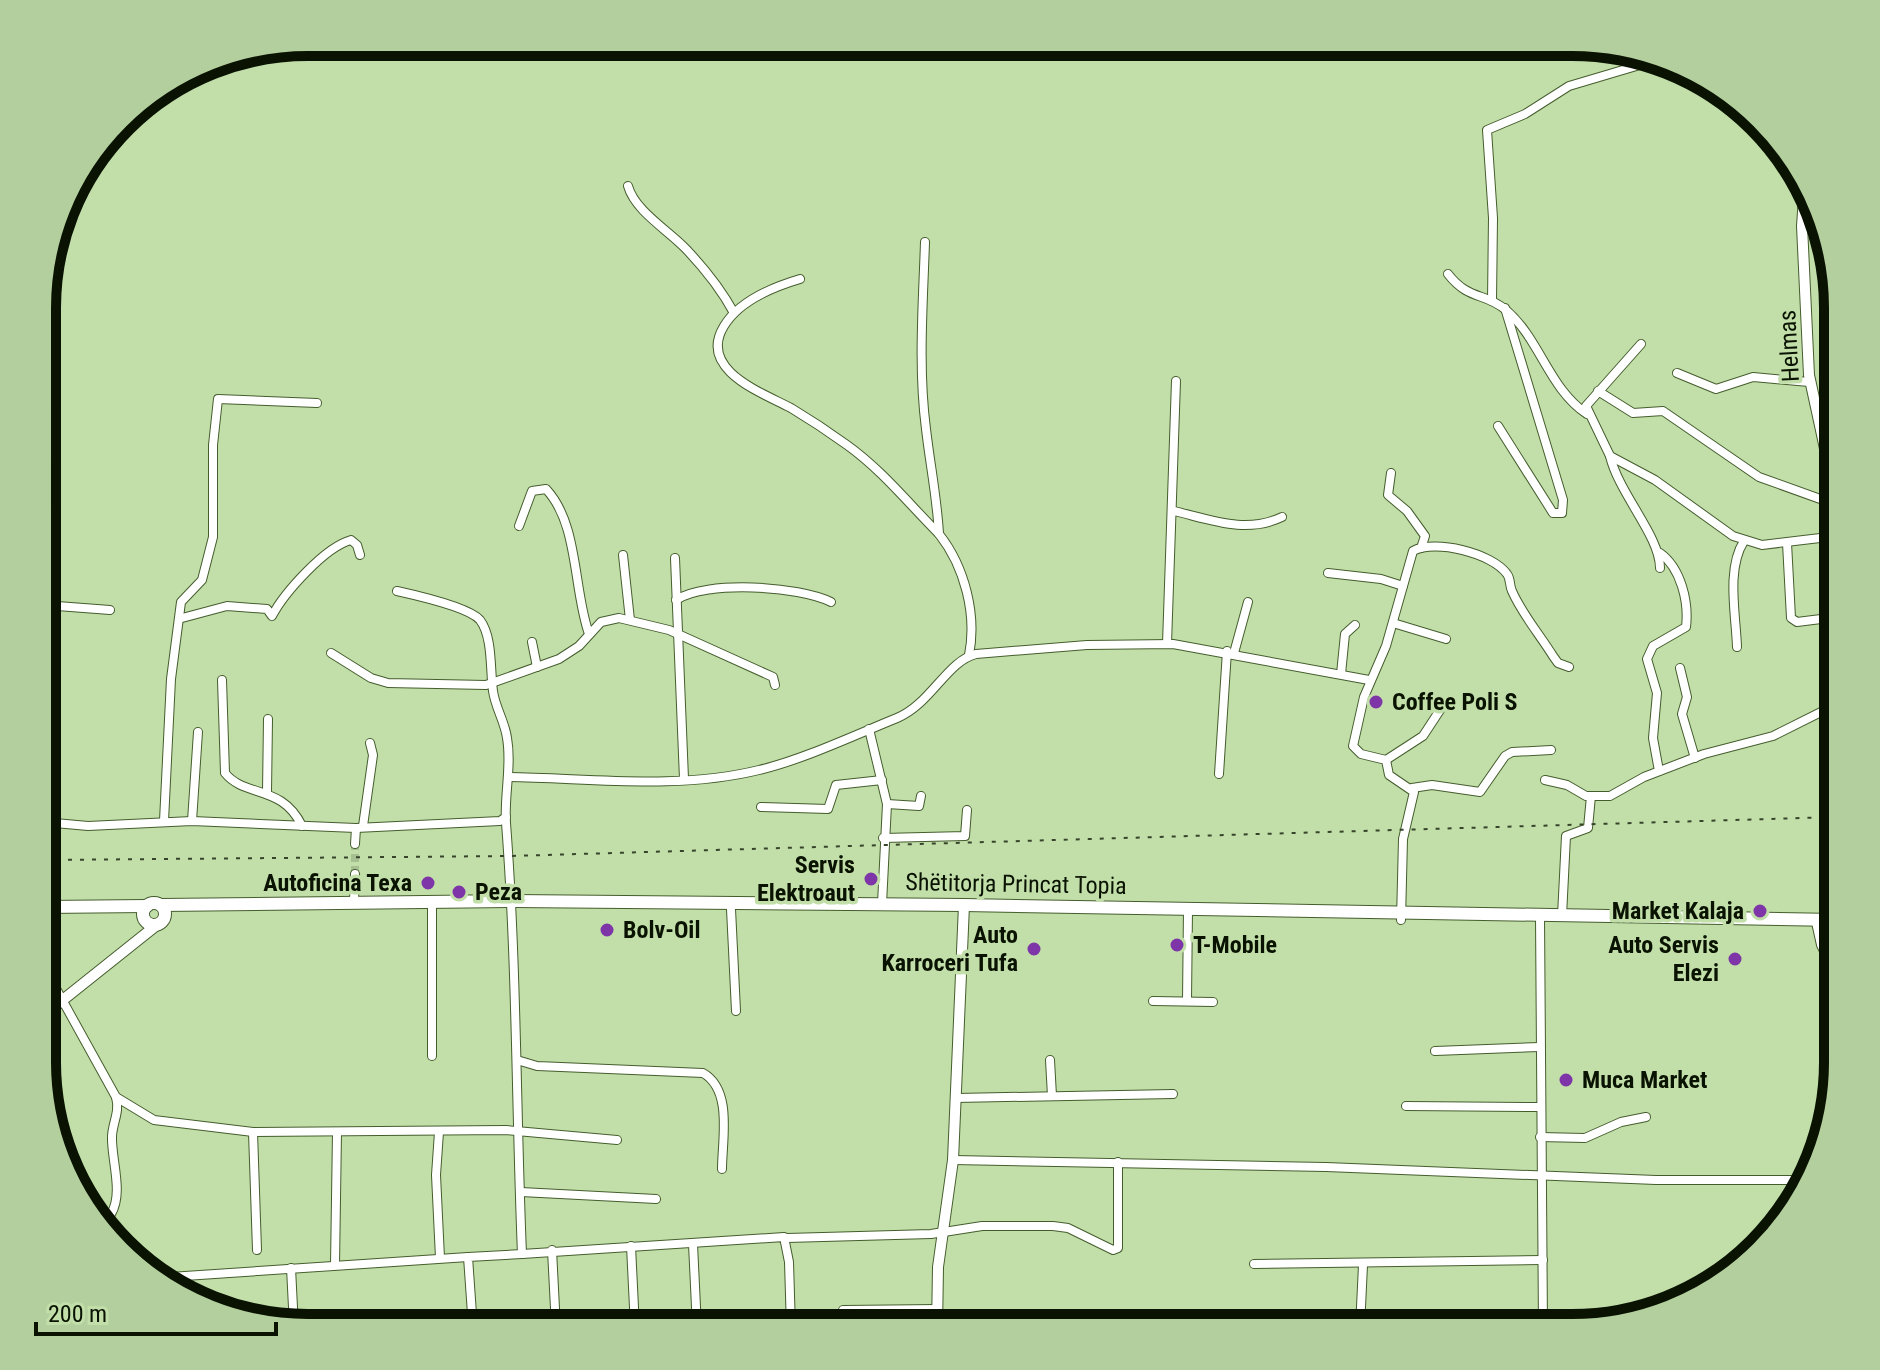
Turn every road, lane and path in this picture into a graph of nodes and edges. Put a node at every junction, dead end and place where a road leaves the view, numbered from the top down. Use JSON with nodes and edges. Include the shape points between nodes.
{"nodes":[{"id":1,"x":1639,"y":65,"type":"edge"},
{"id":2,"x":628,"y":186,"type":"dead end"},
{"id":3,"x":1803,"y":207,"type":"edge"},
{"id":4,"x":925,"y":242,"type":"dead end"},
{"id":5,"x":1448,"y":274,"type":"dead end"},
{"id":6,"x":800,"y":279,"type":"dead end"},
{"id":7,"x":1492,"y":301,"type":"junction"},
{"id":8,"x":1505,"y":308,"type":"junction"},
{"id":9,"x":734,"y":313,"type":"junction"},
{"id":10,"x":1641,"y":344,"type":"dead end"},
{"id":11,"x":1677,"y":373,"type":"dead end"},
{"id":12,"x":1176,"y":381,"type":"dead end"},
{"id":13,"x":1809,"y":382,"type":"junction"},
{"id":14,"x":1598,"y":391,"type":"junction"},
{"id":15,"x":317,"y":403,"type":"dead end"},
{"id":16,"x":1587,"y":414,"type":"junction"},
{"id":17,"x":1498,"y":426,"type":"dead end"},
{"id":18,"x":1823,"y":443,"type":"edge"},
{"id":19,"x":1610,"y":456,"type":"junction"},
{"id":20,"x":1391,"y":473,"type":"dead end"},
{"id":21,"x":1823,"y":499,"type":"edge"},
{"id":22,"x":1174,"y":511,"type":"junction"},
{"id":23,"x":1282,"y":517,"type":"dead end"},
{"id":24,"x":519,"y":526,"type":"dead end"},
{"id":25,"x":939,"y":534,"type":"junction"},
{"id":26,"x":1823,"y":538,"type":"edge"},
{"id":27,"x":1744,"y":541,"type":"junction"},
{"id":28,"x":1787,"y":543,"type":"junction"},
{"id":29,"x":1421,"y":548,"type":"junction"},
{"id":30,"x":1660,"y":553,"type":"junction"},
{"id":31,"x":360,"y":555,"type":"dead end"},
{"id":32,"x":623,"y":555,"type":"dead end"},
{"id":33,"x":675,"y":558,"type":"dead end"},
{"id":34,"x":1660,"y":568,"type":"dead end"},
{"id":35,"x":1328,"y":573,"type":"dead end"},
{"id":36,"x":1403,"y":586,"type":"junction"},
{"id":37,"x":397,"y":591,"type":"dead end"},
{"id":38,"x":676,"y":600,"type":"junction"},
{"id":39,"x":831,"y":602,"type":"dead end"},
{"id":40,"x":1248,"y":602,"type":"dead end"},
{"id":41,"x":56,"y":606,"type":"edge"},
{"id":42,"x":110,"y":610,"type":"dead end"},
{"id":43,"x":182,"y":618,"type":"junction"},
{"id":44,"x":1823,"y":619,"type":"edge"},
{"id":45,"x":630,"y":620,"type":"junction"},
{"id":46,"x":1393,"y":623,"type":"junction"},
{"id":47,"x":1355,"y":625,"type":"dead end"},
{"id":48,"x":589,"y":634,"type":"junction"},
{"id":49,"x":677,"y":635,"type":"junction"},
{"id":50,"x":1446,"y":639,"type":"dead end"},
{"id":51,"x":532,"y":642,"type":"dead end"},
{"id":52,"x":1167,"y":644,"type":"junction"},
{"id":53,"x":1737,"y":647,"type":"dead end"},
{"id":54,"x":1231,"y":652,"type":"junction"},
{"id":55,"x":331,"y":653,"type":"dead end"},
{"id":56,"x":969,"y":655,"type":"junction"},
{"id":57,"x":537,"y":667,"type":"junction"},
{"id":58,"x":1569,"y":667,"type":"dead end"},
{"id":59,"x":1680,"y":668,"type":"dead end"},
{"id":60,"x":1341,"y":674,"type":"junction"},
{"id":61,"x":222,"y":680,"type":"dead end"},
{"id":62,"x":1369,"y":680,"type":"junction"},
{"id":63,"x":493,"y":684,"type":"junction"},
{"id":64,"x":775,"y":685,"type":"dead end"},
{"id":65,"x":1444,"y":704,"type":"dead end"},
{"id":66,"x":1823,"y":711,"type":"edge"},
{"id":67,"x":268,"y":719,"type":"dead end"},
{"id":68,"x":869,"y":729,"type":"junction"},
{"id":69,"x":198,"y":732,"type":"dead end"},
{"id":70,"x":370,"y":743,"type":"dead end"},
{"id":71,"x":1551,"y":750,"type":"dead end"},
{"id":72,"x":1695,"y":758,"type":"junction"},
{"id":73,"x":1386,"y":760,"type":"junction"},
{"id":74,"x":1659,"y":771,"type":"junction"},
{"id":75,"x":1219,"y":774,"type":"dead end"},
{"id":76,"x":508,"y":777,"type":"junction"},
{"id":77,"x":684,"y":779,"type":"junction"},
{"id":78,"x":882,"y":780,"type":"junction"},
{"id":79,"x":1545,"y":780,"type":"dead end"},
{"id":80,"x":1412,"y":788,"type":"junction"},
{"id":81,"x":267,"y":792,"type":"junction"},
{"id":82,"x":921,"y":796,"type":"dead end"},
{"id":83,"x":1591,"y":796,"type":"junction"},
{"id":84,"x":887,"y":804,"type":"junction"},
{"id":85,"x":761,"y":807,"type":"dead end"},
{"id":86,"x":967,"y":810,"type":"dead end"},
{"id":87,"x":164,"y":821,"type":"junction"},
{"id":88,"x":192,"y":821,"type":"junction"},
{"id":89,"x":504,"y":822,"type":"junction"},
{"id":90,"x":57,"y":823,"type":"edge"},
{"id":91,"x":302,"y":826,"type":"junction"},
{"id":92,"x":359,"y":827,"type":"junction"},
{"id":93,"x":883,"y":838,"type":"junction"},
{"id":94,"x":355,"y":844,"type":"tunnel mouth"},
{"id":95,"x":355,"y":874,"type":"tunnel mouth"},
{"id":96,"x":354,"y":901,"type":"junction"},
{"id":97,"x":432,"y":901,"type":"junction"},
{"id":98,"x":513,"y":901,"type":"junction"},
{"id":99,"x":882,"y":904,"type":"junction"},
{"id":100,"x":964,"y":905,"type":"junction"},
{"id":101,"x":57,"y":907,"type":"edge"},
{"id":102,"x":731,"y":909,"type":"dead end"},
{"id":103,"x":1188,"y":909,"type":"junction"},
{"id":104,"x":153,"y":915,"type":"junction"},
{"id":105,"x":1540,"y":916,"type":"junction"},
{"id":106,"x":1562,"y":916,"type":"junction"},
{"id":107,"x":1401,"y":917,"type":"junction"},
{"id":108,"x":1815,"y":918,"type":"junction"},
{"id":109,"x":1823,"y":919,"type":"edge"},
{"id":110,"x":1823,"y":949,"type":"edge"},
{"id":111,"x":57,"y":988,"type":"edge"},
{"id":112,"x":64,"y":999,"type":"junction"},
{"id":113,"x":1187,"y":1000,"type":"junction"},
{"id":114,"x":1153,"y":1001,"type":"dead end"},
{"id":115,"x":1213,"y":1002,"type":"dead end"},
{"id":116,"x":57,"y":1005,"type":"edge"},
{"id":117,"x":736,"y":1011,"type":"dead end"},
{"id":118,"x":1540,"y":1047,"type":"junction"},
{"id":119,"x":1435,"y":1051,"type":"dead end"},
{"id":120,"x":432,"y":1056,"type":"dead end"},
{"id":121,"x":517,"y":1060,"type":"junction"},
{"id":122,"x":1050,"y":1060,"type":"dead end"},
{"id":123,"x":1173,"y":1094,"type":"dead end"},
{"id":124,"x":1052,"y":1096,"type":"junction"},
{"id":125,"x":116,"y":1097,"type":"junction"},
{"id":126,"x":956,"y":1098,"type":"junction"},
{"id":127,"x":1406,"y":1106,"type":"dead end"},
{"id":128,"x":1539,"y":1107,"type":"junction"},
{"id":129,"x":1646,"y":1117,"type":"dead end"},
{"id":130,"x":519,"y":1130,"type":"junction"},
{"id":131,"x":253,"y":1132,"type":"junction"},
{"id":132,"x":337,"y":1132,"type":"junction"},
{"id":133,"x":439,"y":1132,"type":"junction"},
{"id":134,"x":1540,"y":1137,"type":"junction"},
{"id":135,"x":617,"y":1140,"type":"dead end"},
{"id":136,"x":953,"y":1160,"type":"junction"},
{"id":137,"x":1118,"y":1162,"type":"junction"},
{"id":138,"x":722,"y":1169,"type":"dead end"},
{"id":139,"x":1542,"y":1173,"type":"junction"},
{"id":140,"x":1794,"y":1180,"type":"edge"},
{"id":141,"x":521,"y":1192,"type":"junction"},
{"id":142,"x":656,"y":1199,"type":"dead end"},
{"id":143,"x":111,"y":1214,"type":"dead end"},
{"id":144,"x":942,"y":1231,"type":"junction"},
{"id":145,"x":787,"y":1238,"type":"junction"},
{"id":146,"x":693,"y":1244,"type":"junction"},
{"id":147,"x":631,"y":1246,"type":"junction"},
{"id":148,"x":257,"y":1250,"type":"dead end"},
{"id":149,"x":552,"y":1250,"type":"junction"},
{"id":150,"x":522,"y":1254,"type":"junction"},
{"id":151,"x":468,"y":1257,"type":"junction"},
{"id":152,"x":440,"y":1258,"type":"junction"},
{"id":153,"x":1543,"y":1260,"type":"junction"},
{"id":154,"x":1254,"y":1264,"type":"dead end"},
{"id":155,"x":335,"y":1265,"type":"junction"},
{"id":156,"x":1363,"y":1265,"type":"junction"},
{"id":157,"x":291,"y":1268,"type":"junction"},
{"id":158,"x":176,"y":1276,"type":"edge"},
{"id":159,"x":937,"y":1309,"type":"junction"},
{"id":160,"x":843,"y":1310,"type":"dead end"},
{"id":161,"x":293,"y":1313,"type":"edge"},
{"id":162,"x":472,"y":1313,"type":"edge"},
{"id":163,"x":555,"y":1313,"type":"edge"},
{"id":164,"x":634,"y":1313,"type":"edge"},
{"id":165,"x":696,"y":1313,"type":"edge"},
{"id":166,"x":790,"y":1313,"type":"edge"},
{"id":167,"x":937,"y":1314,"type":"edge"},
{"id":168,"x":1361,"y":1314,"type":"edge"},
{"id":169,"x":1543,"y":1314,"type":"edge"}],
"edges":[{"from":1,"to":7,"type":"street","via":[[1569,86],[1487,130]]},
{"from":2,"to":9,"type":"street","via":[[632,199],[720,287]]},
{"from":3,"to":13,"type":"street","name":"Helmas"},
{"from":4,"to":25,"type":"street","via":[[926,429]]},
{"from":5,"to":7,"type":"street","via":[[1464,292]]},
{"from":6,"to":9,"type":"street"},
{"from":7,"to":8,"type":"street"},
{"from":8,"to":16,"type":"street","via":[[1564,394]]},
{"from":8,"to":17,"type":"street","via":[[1563,500],[1562,513],[1553,513]]},
{"from":9,"to":25,"type":"street","via":[[718,337],[718,353],[728,371],[857,452]]},
{"from":10,"to":14,"type":"street"},
{"from":11,"to":13,"type":"street","via":[[1716,389],[1753,377]]},
{"from":12,"to":22,"type":"street"},
{"from":13,"to":18,"type":"street","name":"Helmas"},
{"from":14,"to":16,"type":"street","via":[[1586,406]]},
{"from":14,"to":21,"type":"street","via":[[1633,413],[1663,411],[1759,477]]},
{"from":15,"to":43,"type":"street","via":[[218,399],[213,537],[202,580],[183,597]]},
{"from":16,"to":19,"type":"street"},
{"from":19,"to":27,"type":"street"},
{"from":19,"to":30,"type":"street","via":[[1626,497]]},
{"from":20,"to":29,"type":"street","via":[[1388,495],[1425,536]]},
{"from":22,"to":23,"type":"street","via":[[1248,527]]},
{"from":22,"to":52,"type":"street"},
{"from":24,"to":48,"type":"street","via":[[532,491],[546,489],[571,539]]},
{"from":25,"to":56,"type":"street","via":[[950,548],[968,602],[973,637]]},
{"from":26,"to":28,"type":"street"},
{"from":27,"to":28,"type":"street"},
{"from":27,"to":53,"type":"street","via":[[1734,572]]},
{"from":28,"to":44,"type":"street","via":[[1791,618]]},
{"from":29,"to":36,"type":"street","via":[[1410,556]]},
{"from":29,"to":58,"type":"street","via":[[1468,551],[1504,570],[1553,656]]},
{"from":30,"to":34,"type":"street"},
{"from":30,"to":74,"type":"street","via":[[1678,571],[1687,618],[1686,627],[1653,646],[1647,659],[1657,693],[1653,738]]},
{"from":31,"to":43,"type":"street","via":[[351,540],[341,543],[297,581],[272,616],[267,609],[237,605]]},
{"from":32,"to":45,"type":"street"},
{"from":33,"to":38,"type":"street"},
{"from":35,"to":36,"type":"street"},
{"from":36,"to":46,"type":"street"},
{"from":37,"to":63,"type":"street","via":[[426,596],[477,617],[486,633]]},
{"from":38,"to":39,"type":"street","via":[[698,590],[747,589],[812,594]]},
{"from":38,"to":49,"type":"street"},
{"from":40,"to":54,"type":"street"},
{"from":41,"to":42,"type":"street"},
{"from":43,"to":87,"type":"street","via":[[171,679]]},
{"from":45,"to":48,"type":"street","via":[[606,619]]},
{"from":45,"to":49,"type":"street"},
{"from":46,"to":50,"type":"street"},
{"from":46,"to":62,"type":"street"},
{"from":47,"to":60,"type":"street","via":[[1345,634]]},
{"from":48,"to":57,"type":"street","via":[[571,653]]},
{"from":49,"to":64,"type":"street","via":[[773,677]]},
{"from":49,"to":77,"type":"street"},
{"from":51,"to":57,"type":"street"},
{"from":52,"to":54,"type":"street"},
{"from":52,"to":56,"type":"street"},
{"from":54,"to":60,"type":"street"},
{"from":54,"to":75,"type":"street"},
{"from":55,"to":63,"type":"street","via":[[388,683]]},
{"from":56,"to":68,"type":"street","via":[[921,703]]},
{"from":57,"to":63,"type":"street"},
{"from":59,"to":72,"type":"street","via":[[1687,697],[1682,714]]},
{"from":60,"to":62,"type":"street"},
{"from":61,"to":81,"type":"street","via":[[225,773]]},
{"from":62,"to":73,"type":"street","via":[[1353,746],[1361,754]]},
{"from":63,"to":76,"type":"street","via":[[507,737]]},
{"from":65,"to":73,"type":"street","via":[[1423,736]]},
{"from":66,"to":72,"type":"street","via":[[1773,736]]},
{"from":67,"to":81,"type":"street"},
{"from":68,"to":77,"type":"street","via":[[760,770]]},
{"from":68,"to":78,"type":"street"},
{"from":69,"to":88,"type":"street"},
{"from":70,"to":92,"type":"street","via":[[373,755]]},
{"from":71,"to":80,"type":"street","via":[[1512,752],[1480,792],[1432,785]]},
{"from":72,"to":74,"type":"street"},
{"from":73,"to":80,"type":"street","via":[[1391,777]]},
{"from":74,"to":83,"type":"street","via":[[1618,793]]},
{"from":76,"to":77,"type":"street"},
{"from":76,"to":89,"type":"street"},
{"from":78,"to":84,"type":"street"},
{"from":78,"to":85,"type":"street","via":[[836,785],[828,809]]},
{"from":79,"to":83,"type":"street"},
{"from":80,"to":107,"type":"street","via":[[1403,839]]},
{"from":81,"to":91,"type":"street","via":[[290,808]]},
{"from":82,"to":84,"type":"street","via":[[919,806]]},
{"from":83,"to":106,"type":"street","via":[[1588,828],[1566,836]]},
{"from":84,"to":93,"type":"street"},
{"from":86,"to":93,"type":"street","via":[[965,836]]},
{"from":87,"to":88,"type":"street"},
{"from":87,"to":90,"type":"street"},
{"from":88,"to":91,"type":"street"},
{"from":89,"to":92,"type":"street"},
{"from":89,"to":98,"type":"street"},
{"from":91,"to":92,"type":"street"},
{"from":92,"to":94,"type":"street"},
{"from":93,"to":99,"type":"street"},
{"from":95,"to":96,"type":"street"},
{"from":96,"to":97,"type":"main road","name":"Shëtitorja Princat Topia"},
{"from":96,"to":104,"type":"main road","name":"Shëtitorja Princat Topia","via":[[193,904]]},
{"from":97,"to":98,"type":"main road","name":"Shëtitorja Princat Topia"},
{"from":97,"to":120,"type":"street"},
{"from":98,"to":99,"type":"main road","name":"Shëtitorja Princat Topia"},
{"from":98,"to":121,"type":"street"},
{"from":99,"to":100,"type":"main road","name":"Shëtitorja Princat Topia"},
{"from":100,"to":103,"type":"main road","name":"Shëtitorja Princat Topia"},
{"from":100,"to":126,"type":"street"},
{"from":101,"to":104,"type":"main road","via":[[127,907]]},
{"from":102,"to":117,"type":"street"},
{"from":103,"to":107,"type":"main road","name":"Shëtitorja Princat Topia"},
{"from":103,"to":113,"type":"street"},
{"from":104,"to":112,"type":"street","via":[[136,942]]},
{"from":105,"to":106,"type":"main road","name":"Shëtitorja Princat Topia"},
{"from":105,"to":107,"type":"main road","name":"Shëtitorja Princat Topia"},
{"from":105,"to":118,"type":"street"},
{"from":106,"to":108,"type":"main road","name":"Shëtitorja Princat Topia"},
{"from":108,"to":109,"type":"main road","name":"Shëtitorja Princat Topia"},
{"from":108,"to":110,"type":"street"},
{"from":111,"to":112,"type":"street"},
{"from":112,"to":116,"type":"street"},
{"from":112,"to":125,"type":"street"},
{"from":113,"to":114,"type":"street"},
{"from":113,"to":115,"type":"street"},
{"from":118,"to":119,"type":"street"},
{"from":118,"to":128,"type":"street"},
{"from":121,"to":130,"type":"street"},
{"from":121,"to":138,"type":"street","via":[[537,1066],[703,1073],[716,1083],[723,1104]]},
{"from":122,"to":124,"type":"street"},
{"from":123,"to":124,"type":"street"},
{"from":124,"to":126,"type":"street"},
{"from":125,"to":131,"type":"street","via":[[154,1120]]},
{"from":125,"to":143,"type":"street","via":[[116,1195]]},
{"from":126,"to":136,"type":"street"},
{"from":127,"to":128,"type":"street"},
{"from":128,"to":134,"type":"street"},
{"from":129,"to":134,"type":"street","via":[[1585,1138]]},
{"from":130,"to":133,"type":"street"},
{"from":130,"to":135,"type":"street"},
{"from":130,"to":141,"type":"street"},
{"from":131,"to":132,"type":"street"},
{"from":131,"to":148,"type":"street"},
{"from":132,"to":133,"type":"street"},
{"from":132,"to":155,"type":"street"},
{"from":133,"to":152,"type":"street"},
{"from":134,"to":139,"type":"street"},
{"from":136,"to":137,"type":"street"},
{"from":136,"to":144,"type":"street"},
{"from":137,"to":139,"type":"street"},
{"from":137,"to":144,"type":"street","via":[[1120,1233],[1113,1250],[1068,1228],[982,1226]]},
{"from":139,"to":140,"type":"street"},
{"from":139,"to":153,"type":"street"},
{"from":141,"to":142,"type":"street"},
{"from":141,"to":150,"type":"street"},
{"from":144,"to":145,"type":"street"},
{"from":144,"to":159,"type":"street"},
{"from":145,"to":146,"type":"street"},
{"from":145,"to":166,"type":"street"},
{"from":146,"to":147,"type":"street"},
{"from":146,"to":165,"type":"street"},
{"from":147,"to":149,"type":"street"},
{"from":147,"to":164,"type":"street"},
{"from":149,"to":150,"type":"street"},
{"from":149,"to":163,"type":"street"},
{"from":150,"to":151,"type":"street"},
{"from":151,"to":152,"type":"street"},
{"from":151,"to":162,"type":"street"},
{"from":152,"to":155,"type":"street"},
{"from":153,"to":156,"type":"street"},
{"from":153,"to":169,"type":"street"},
{"from":154,"to":156,"type":"street"},
{"from":155,"to":157,"type":"street"},
{"from":156,"to":168,"type":"street"},
{"from":157,"to":158,"type":"street"},
{"from":157,"to":161,"type":"street"},
{"from":159,"to":160,"type":"street"},
{"from":159,"to":167,"type":"street"}]}
